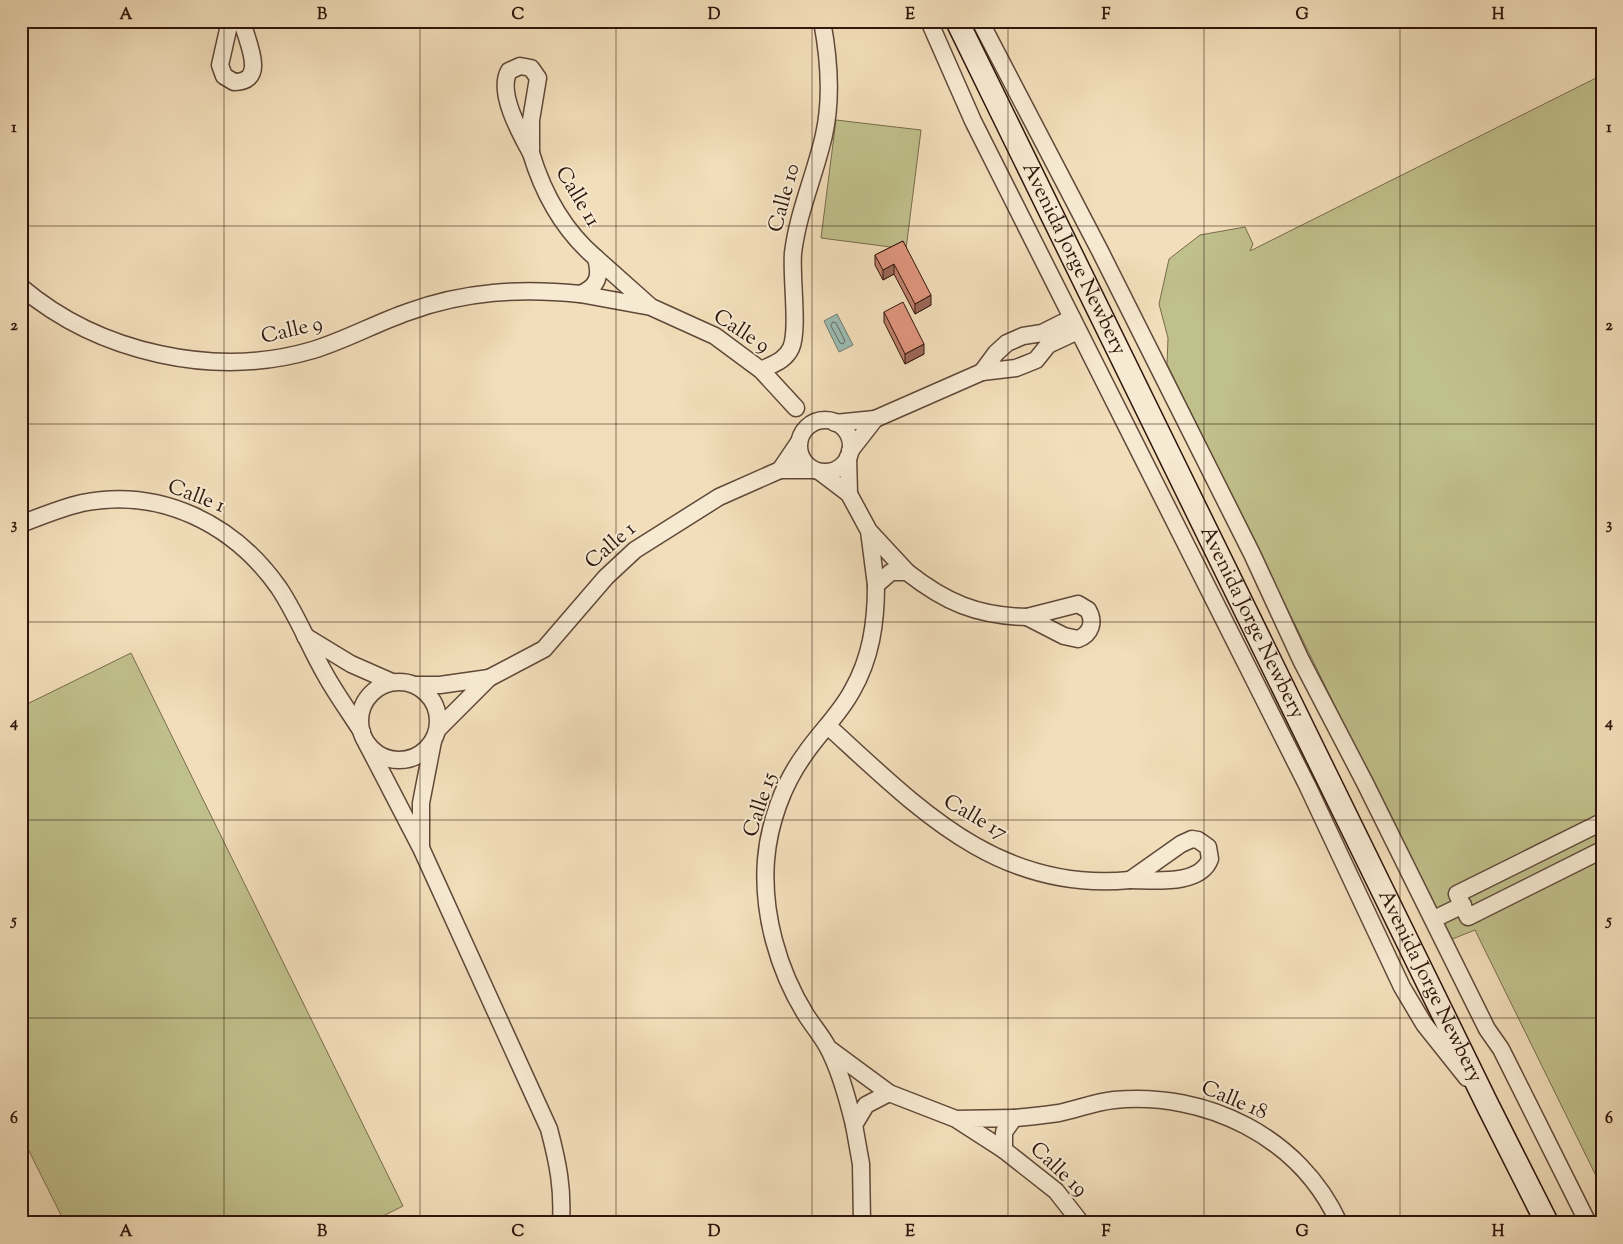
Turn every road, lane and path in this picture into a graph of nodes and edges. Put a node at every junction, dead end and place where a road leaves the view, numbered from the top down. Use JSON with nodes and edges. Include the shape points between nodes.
{"nodes":[{"id":1,"x":230,"y":21,"type":"edge"},
{"id":2,"x":242,"y":21,"type":"edge"},
{"id":3,"x":822,"y":21,"type":"edge"},
{"id":4,"x":929,"y":21,"type":"edge"},
{"id":5,"x":957,"y":21,"type":"edge"},
{"id":6,"x":980,"y":21,"type":"edge"},
{"id":7,"x":530,"y":153,"type":"dead end"},
{"id":8,"x":596,"y":258,"type":"junction"},
{"id":9,"x":21,"y":287,"type":"edge"},
{"id":10,"x":580,"y":294,"type":"junction"},
{"id":11,"x":651,"y":307,"type":"junction"},
{"id":12,"x":1075,"y":325,"type":"junction"},
{"id":13,"x":1045,"y":339,"type":"junction"},
{"id":14,"x":762,"y":370,"type":"junction"},
{"id":15,"x":982,"y":372,"type":"junction"},
{"id":16,"x":796,"y":408,"type":"junction"},
{"id":17,"x":875,"y":419,"type":"junction"},
{"id":18,"x":832,"y":422,"type":"junction"},
{"id":19,"x":800,"y":439,"type":"junction"},
{"id":20,"x":849,"y":454,"type":"junction"},
{"id":21,"x":780,"y":470,"type":"junction"},
{"id":22,"x":817,"y":471,"type":"junction"},
{"id":23,"x":849,"y":494,"type":"junction"},
{"id":24,"x":21,"y":524,"type":"edge"},
{"id":25,"x":869,"y":531,"type":"junction"},
{"id":26,"x":907,"y":572,"type":"junction"},
{"id":27,"x":876,"y":585,"type":"junction"},
{"id":28,"x":1027,"y":617,"type":"dead end"},
{"id":29,"x":305,"y":636,"type":"junction"},
{"id":30,"x":489,"y":678,"type":"junction"},
{"id":31,"x":392,"y":682,"type":"junction"},
{"id":32,"x":417,"y":685,"type":"junction"},
{"id":33,"x":829,"y":727,"type":"junction"},
{"id":34,"x":435,"y":735,"type":"junction"},
{"id":35,"x":365,"y":738,"type":"junction"},
{"id":36,"x":1602,"y":822,"type":"edge"},
{"id":37,"x":421,"y":848,"type":"junction"},
{"id":38,"x":1602,"y":850,"type":"edge"},
{"id":39,"x":1130,"y":880,"type":"dead end"},
{"id":40,"x":1463,"y":905,"type":"junction"},
{"id":41,"x":1434,"y":918,"type":"junction"},
{"id":42,"x":828,"y":1048,"type":"junction"},
{"id":43,"x":889,"y":1094,"type":"junction"},
{"id":44,"x":1487,"y":1104,"type":"junction"},
{"id":45,"x":1014,"y":1118,"type":"junction"},
{"id":46,"x":956,"y":1119,"type":"junction"},
{"id":47,"x":854,"y":1125,"type":"junction"},
{"id":48,"x":1004,"y":1150,"type":"junction"},
{"id":49,"x":1545,"y":1221,"type":"edge"},
{"id":50,"x":562,"y":1223,"type":"edge"},
{"id":51,"x":862,"y":1223,"type":"edge"},
{"id":52,"x":1081,"y":1223,"type":"edge"},
{"id":53,"x":1339,"y":1223,"type":"edge"},
{"id":54,"x":1588,"y":1223,"type":"edge"}],
"edges":[{"from":1,"to":2,"type":"street","via":[[220,65],[224,76],[234,82],[251,76],[254,64]]},
{"from":3,"to":14,"type":"street","name":"Calle 10","via":[[826,43],[828,111],[817,164],[797,227],[791,274],[794,338],[787,355]]},
{"from":4,"to":12,"type":"street","via":[[973,121]]},
{"from":5,"to":44,"type":"main road","name":"Avenida Jorge Newbery"},
{"from":6,"to":41,"type":"street","via":[[1100,251],[1252,554],[1301,660]]},
{"from":7,"to":8,"type":"street","name":"Calle 11","via":[[551,203],[582,246]]},
{"from":8,"to":10,"type":"street","via":[[599,275],[596,284]]},
{"from":8,"to":11,"type":"street","name":"Calle 11"},
{"from":9,"to":10,"type":"street","name":"Calle 9","via":[[79,326],[107,338],[172,356],[229,362],[271,359],[312,350],[408,312],[468,295],[526,290]]},
{"from":10,"to":11,"type":"street","name":"Calle 9"},
{"from":11,"to":14,"type":"street","name":"Calle 9","via":[[715,336]]},
{"from":12,"to":13,"type":"street"},
{"from":12,"to":44,"type":"street","via":[[1307,785],[1402,987],[1424,1024]]},
{"from":13,"to":15,"type":"street","via":[[1023,336],[1007,343]]},
{"from":13,"to":15,"type":"street","via":[[1036,360],[1016,368]]},
{"from":14,"to":16,"type":"street","name":"Calle 9"},
{"from":15,"to":17,"type":"street"},
{"from":16,"to":18,"type":"street"},
{"from":16,"to":19,"type":"street"},
{"from":17,"to":18,"type":"street"},
{"from":17,"to":20,"type":"street"},
{"from":18,"to":19,"type":"street","via":[[810,425]]},
{"from":18,"to":20,"type":"street","via":[[845,432]]},
{"from":19,"to":21,"type":"street"},
{"from":19,"to":22,"type":"street","via":[[800,455]]},
{"from":20,"to":22,"type":"street","via":[[839,468]]},
{"from":20,"to":23,"type":"street"},
{"from":21,"to":22,"type":"street"},
{"from":21,"to":30,"type":"street","name":"Calle 1","via":[[719,497],[635,550],[606,576],[544,649]]},
{"from":22,"to":23,"type":"street"},
{"from":23,"to":25,"type":"street"},
{"from":24,"to":29,"type":"street","name":"Calle 1","via":[[62,509],[101,500],[132,500],[169,506],[225,532],[248,550],[280,590]]},
{"from":25,"to":26,"type":"street"},
{"from":25,"to":27,"type":"street","name":"Calle 15"},
{"from":26,"to":27,"type":"street","via":[[891,572]]},
{"from":26,"to":28,"type":"street","via":[[928,589],[962,607]]},
{"from":27,"to":33,"type":"street","name":"Calle 15","via":[[876,614],[868,653],[853,690]]},
{"from":29,"to":31,"type":"street","via":[[352,664]]},
{"from":29,"to":35,"type":"street","name":"Calle 1"},
{"from":30,"to":32,"type":"street"},
{"from":30,"to":34,"type":"street"},
{"from":31,"to":32,"type":"street"},
{"from":31,"to":35,"type":"street","via":[[380,687],[366,701],[360,719]]},
{"from":32,"to":34,"type":"street","via":[[435,703],[438,716]]},
{"from":33,"to":39,"type":"street","name":"Calle 17","via":[[911,803],[979,848],[1006,861],[1054,876],[1100,881]]},
{"from":33,"to":42,"type":"street","name":"Calle 15","via":[[805,754],[784,792],[773,825],[766,867],[770,919],[780,963]]},
{"from":34,"to":35,"type":"street","via":[[419,754],[401,760],[377,753]]},
{"from":34,"to":37,"type":"street","via":[[420,803]]},
{"from":35,"to":37,"type":"street","name":"Calle 1"},
{"from":36,"to":40,"type":"street","via":[[1457,894]]},
{"from":37,"to":50,"type":"street","name":"Calle 1","via":[[549,1129],[560,1168]]},
{"from":38,"to":40,"type":"street","via":[[1468,917]]},
{"from":40,"to":41,"type":"street"},
{"from":41,"to":54,"type":"street","via":[[1487,1029],[1501,1049]]},
{"from":42,"to":43,"type":"street"},
{"from":42,"to":47,"type":"street"},
{"from":43,"to":46,"type":"street"},
{"from":43,"to":47,"type":"street","via":[[866,1106]]},
{"from":44,"to":49,"type":"main road","name":"Avenida Jorge Newbery"},
{"from":45,"to":46,"type":"street","name":"Calle 18"},
{"from":45,"to":48,"type":"street","via":[[1004,1132]]},
{"from":45,"to":53,"type":"street","name":"Calle 18","via":[[1112,1100],[1146,1098],[1182,1102],[1215,1111],[1261,1134],[1288,1154],[1320,1189]]},
{"from":46,"to":48,"type":"street","name":"Calle 19"},
{"from":47,"to":51,"type":"street","via":[[861,1164]]},
{"from":48,"to":52,"type":"street","name":"Calle 19","via":[[1056,1191]]}]}
